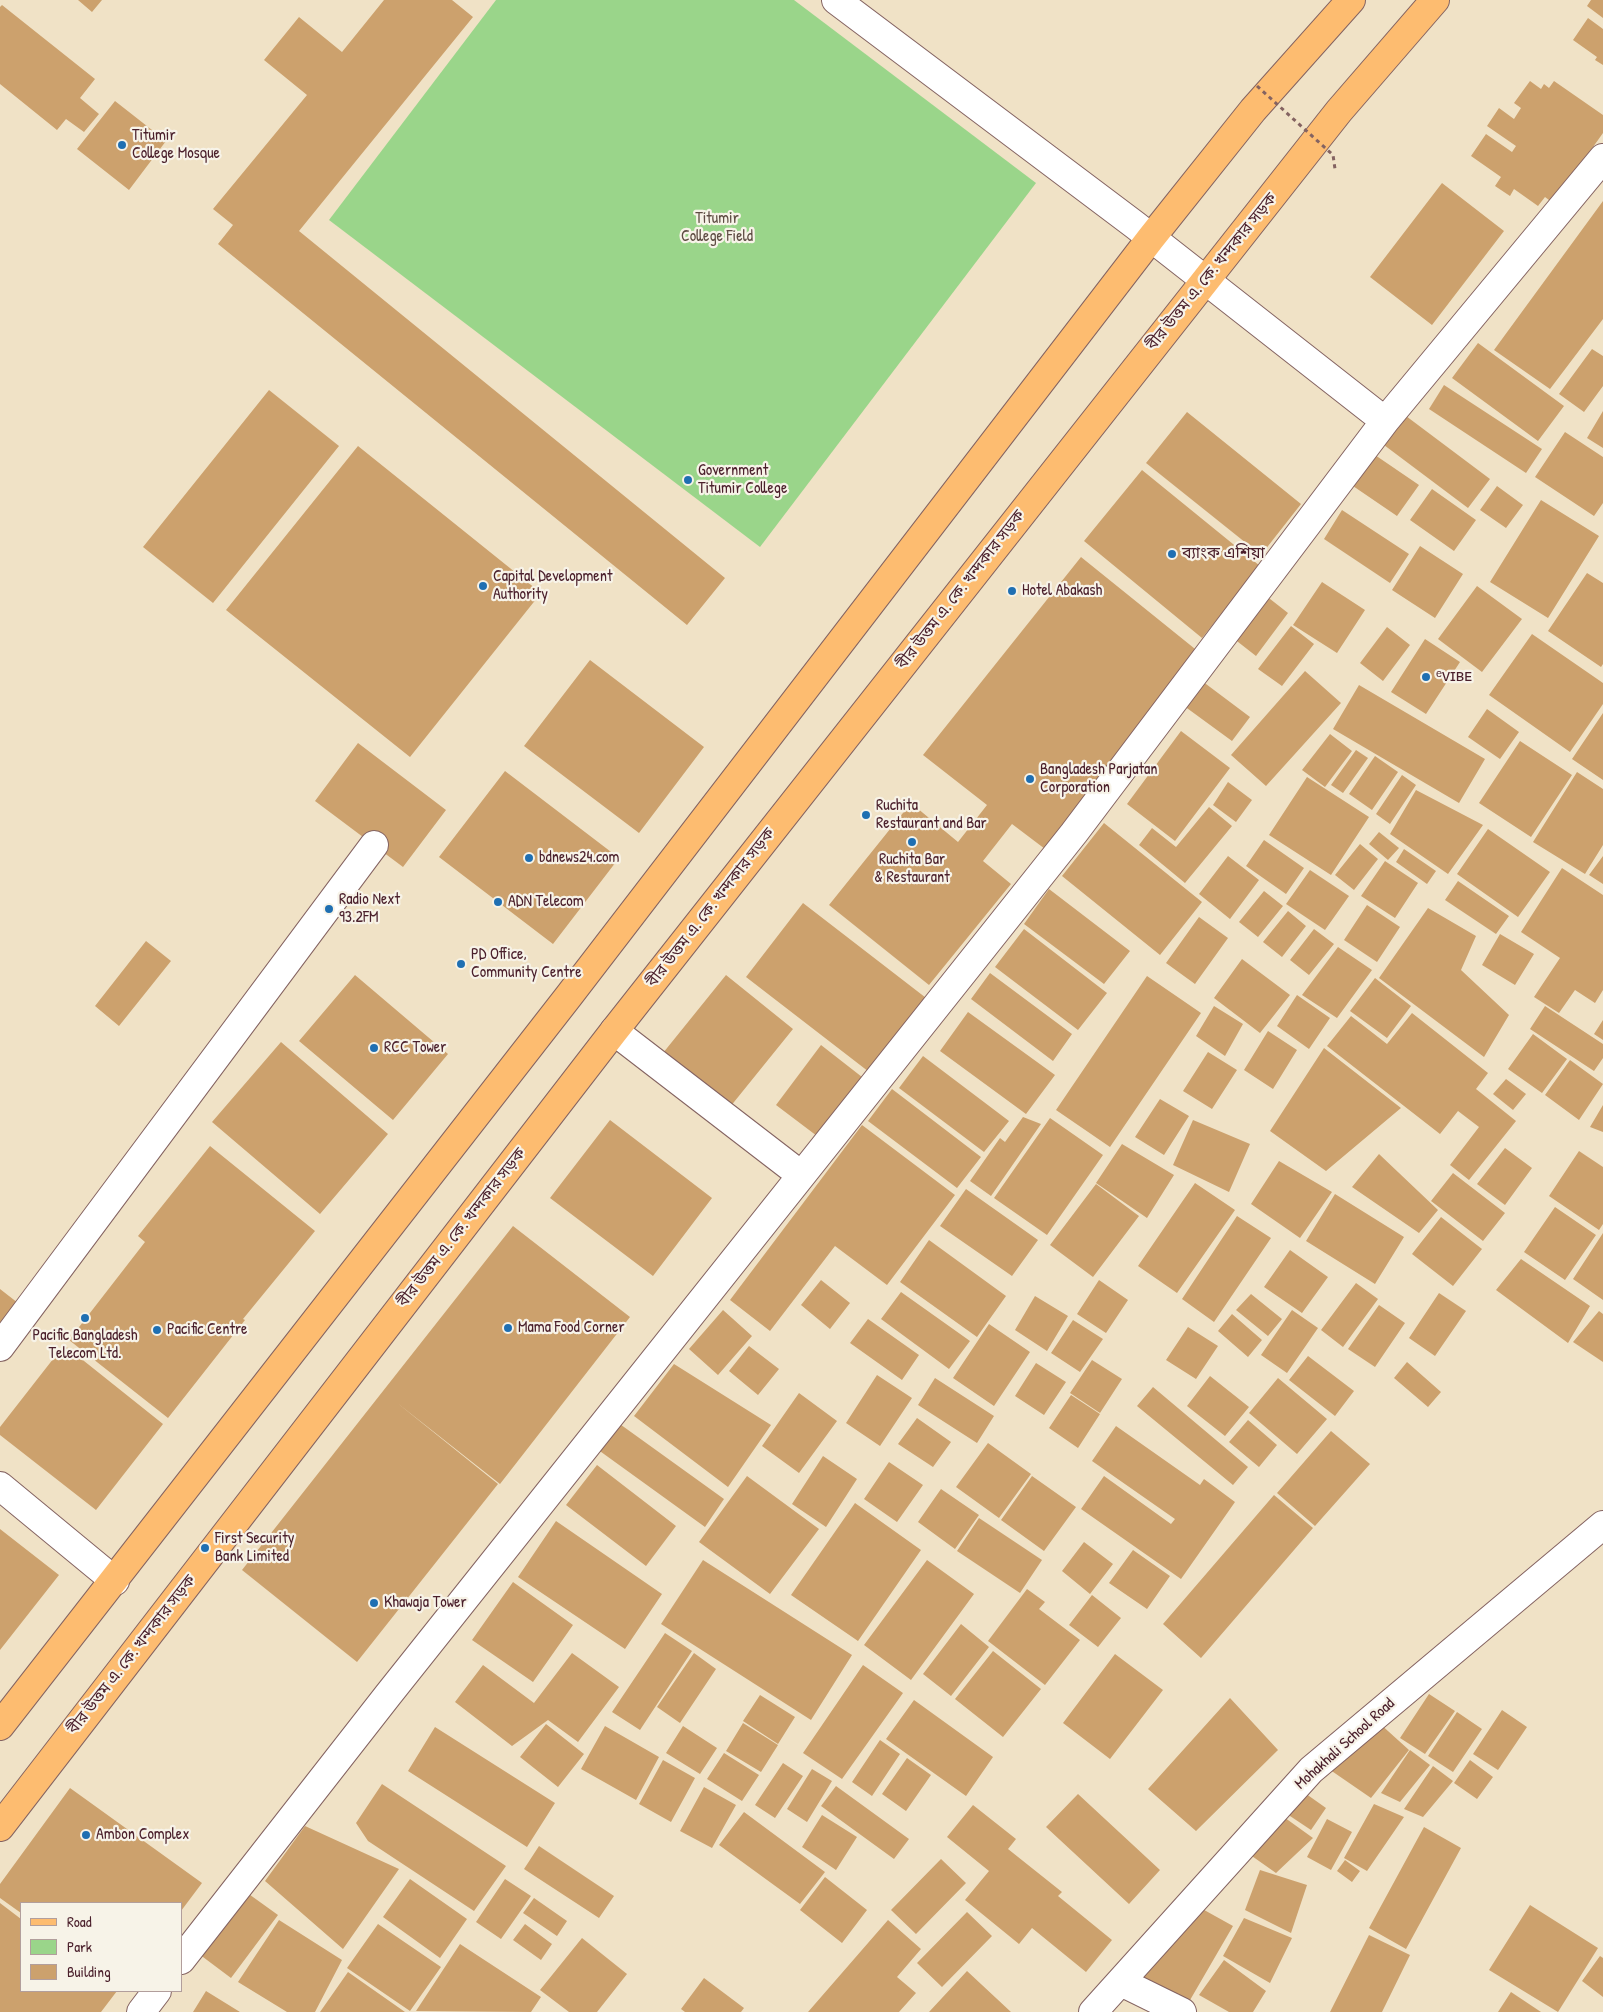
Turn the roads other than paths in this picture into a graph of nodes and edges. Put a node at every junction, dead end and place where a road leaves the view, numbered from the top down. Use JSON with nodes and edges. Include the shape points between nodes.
{"nodes":[{"id":1,"x":836,"y":0,"type":"edge"},
{"id":2,"x":1351,"y":0,"type":"edge"},
{"id":3,"x":1435,"y":0,"type":"edge"},
{"id":4,"x":1603,"y":158,"type":"edge"},
{"id":5,"x":1151,"y":238,"type":"junction"},
{"id":6,"x":1205,"y":280,"type":"junction"},
{"id":7,"x":1385,"y":421,"type":"junction"},
{"id":8,"x":374,"y":845,"type":"dead end"},
{"id":9,"x":614,"y":1031,"type":"junction"},
{"id":10,"x":801,"y":1175,"type":"junction"},
{"id":11,"x":0,"y":1347,"type":"edge"},
{"id":12,"x":0,"y":1486,"type":"edge"},
{"id":13,"x":1603,"y":1525,"type":"edge"},
{"id":14,"x":116,"y":1580,"type":"junction"},
{"id":15,"x":0,"y":1726,"type":"edge"},
{"id":16,"x":0,"y":1827,"type":"edge"},
{"id":17,"x":182,"y":1959,"type":"edge"},
{"id":18,"x":1121,"y":1982,"type":"junction"},
{"id":19,"x":157,"y":1992,"type":"edge"},
{"id":20,"x":141,"y":2012,"type":"edge"},
{"id":21,"x":1093,"y":2012,"type":"edge"},
{"id":22,"x":1182,"y":2012,"type":"edge"}],
"edges":[{"from":1,"to":5,"type":"street"},
{"from":2,"to":5,"type":"main road","via":[[1253,110]]},
{"from":3,"to":6,"type":"main road","name":"বীর উত্তম এ. কে. খন্দকার সড়ক","via":[[1339,111]]},
{"from":4,"to":7,"type":"street"},
{"from":5,"to":6,"type":"street"},
{"from":5,"to":14,"type":"main road"},
{"from":6,"to":7,"type":"street"},
{"from":6,"to":9,"type":"main road","name":"বীর উত্তম এ. কে. খন্দকার সড়ক"},
{"from":7,"to":10,"type":"street","via":[[1074,833]]},
{"from":8,"to":11,"type":"street"},
{"from":9,"to":10,"type":"street"},
{"from":9,"to":16,"type":"main road","name":"বীর উত্তম এ. কে. খন্দকার সড়ক"},
{"from":10,"to":17,"type":"street"},
{"from":12,"to":14,"type":"street"},
{"from":13,"to":18,"type":"street","name":"Mohakhali School Road","via":[[1311,1770]]},
{"from":14,"to":15,"type":"main road"},
{"from":18,"to":21,"type":"street","name":"Mohakhali School Road"},
{"from":18,"to":22,"type":"street"},
{"from":19,"to":20,"type":"street"}]}
